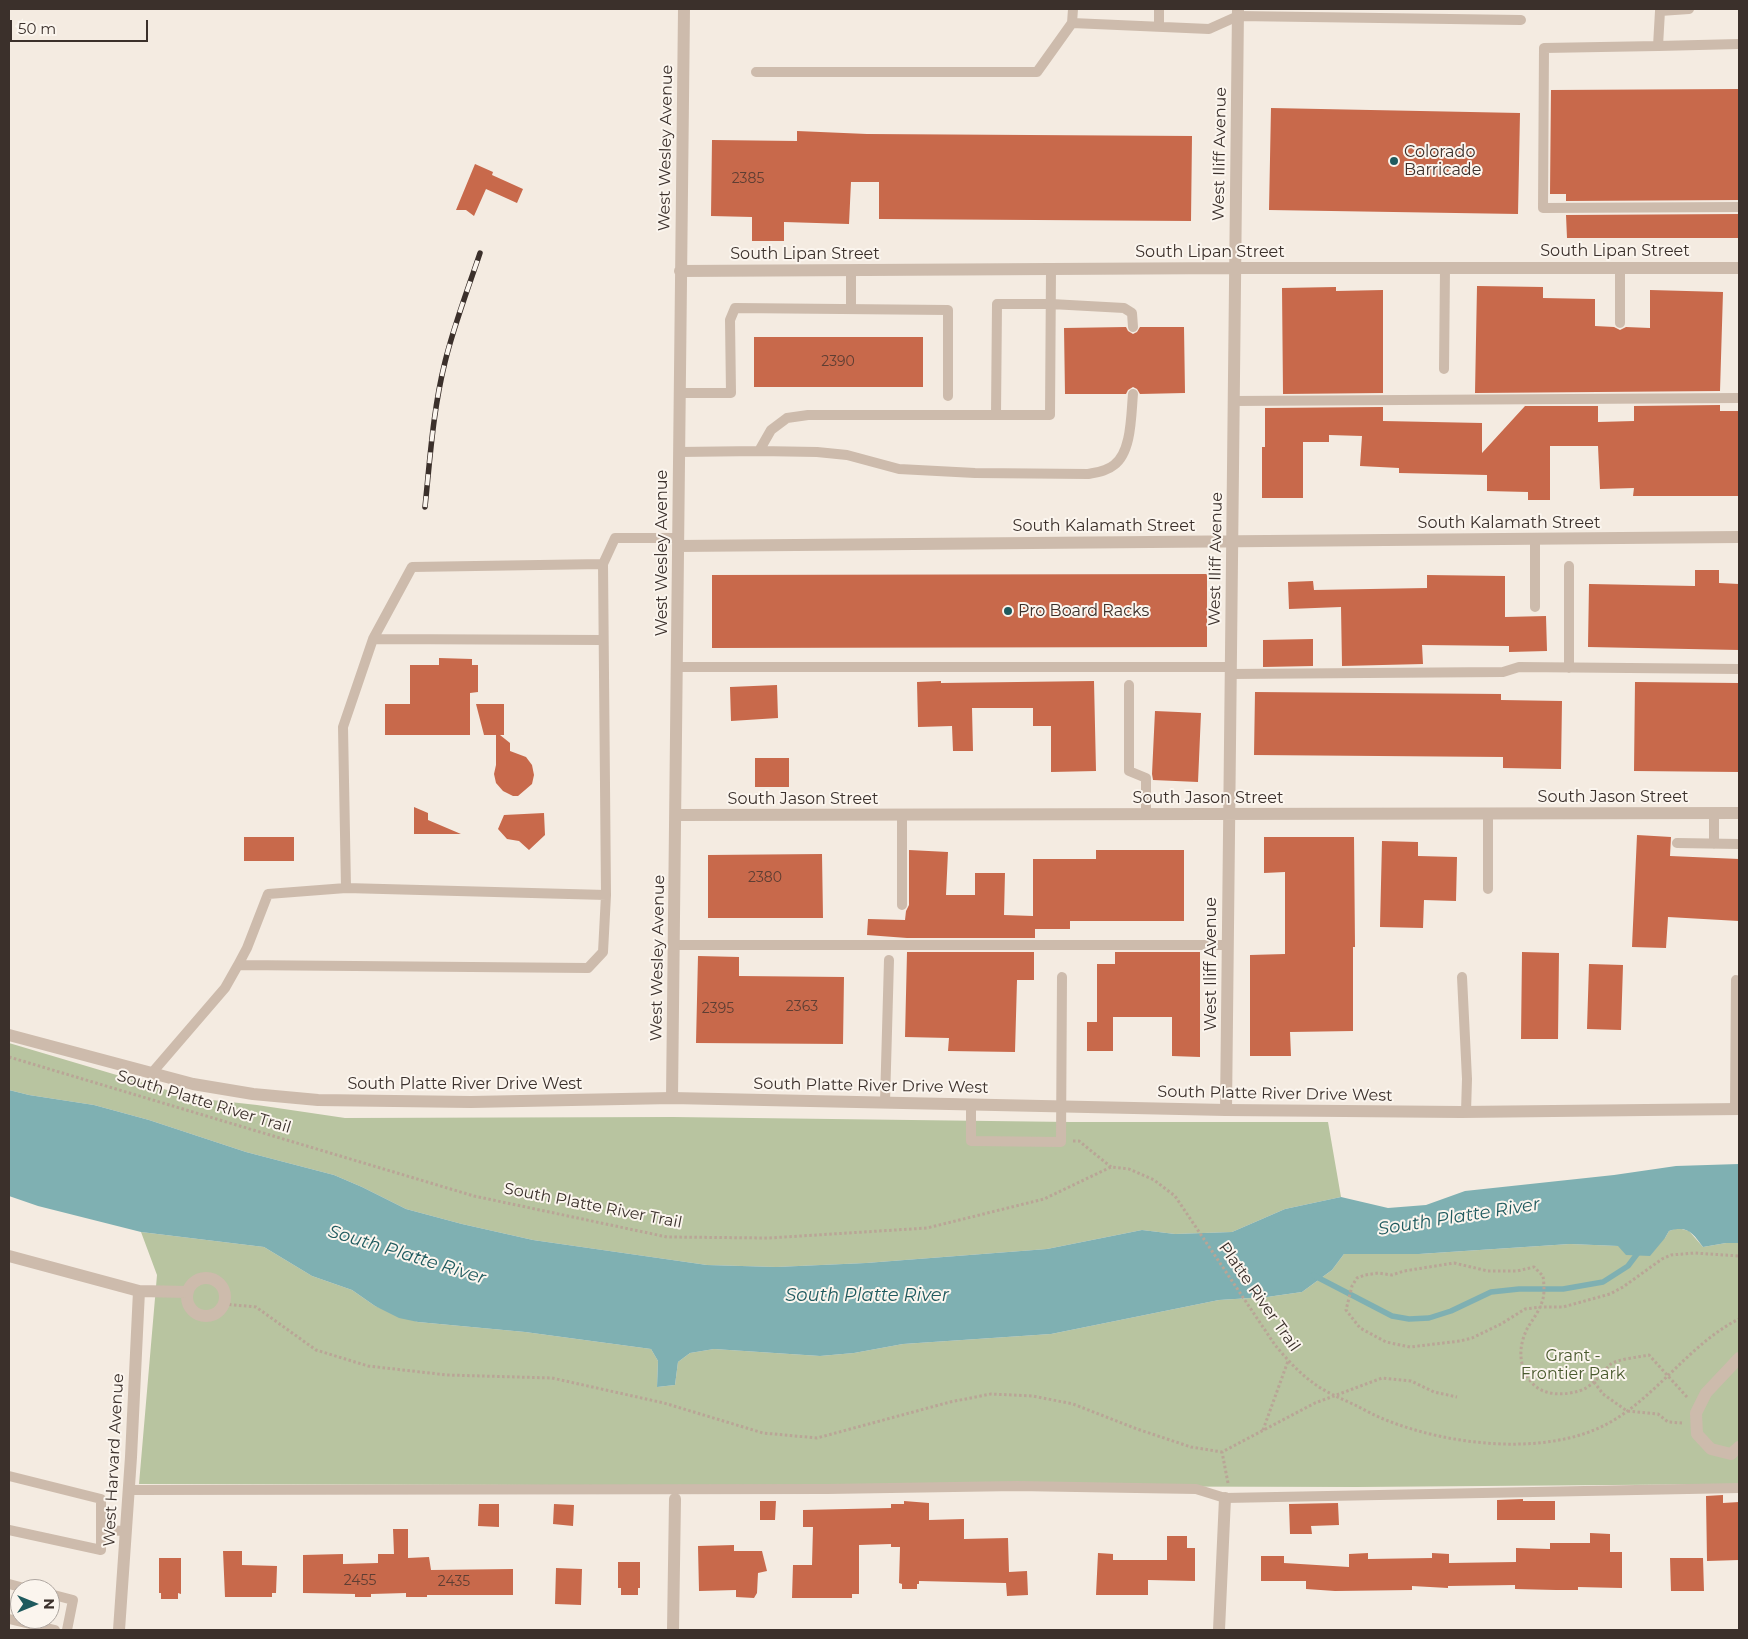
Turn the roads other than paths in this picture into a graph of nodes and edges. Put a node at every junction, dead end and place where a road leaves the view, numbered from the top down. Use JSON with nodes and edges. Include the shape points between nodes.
{"nodes":[{"id":1,"x":684,"y":9,"type":"edge"},
{"id":2,"x":1073,"y":9,"type":"edge"},
{"id":3,"x":1159,"y":9,"type":"edge"},
{"id":4,"x":1689,"y":9,"type":"edge"},
{"id":5,"x":1238,"y":12,"type":"edge"},
{"id":6,"x":1521,"y":20,"type":"dead end"},
{"id":7,"x":1072,"y":23,"type":"junction"},
{"id":8,"x":1159,"y":26,"type":"junction"},
{"id":9,"x":1739,"y":44,"type":"edge"},
{"id":10,"x":1658,"y":46,"type":"junction"},
{"id":11,"x":756,"y":72,"type":"dead end"},
{"id":12,"x":1739,"y":207,"type":"edge"},
{"id":13,"x":1235,"y":268,"type":"junction"},
{"id":14,"x":1445,"y":268,"type":"junction"},
{"id":15,"x":1620,"y":268,"type":"junction"},
{"id":16,"x":1739,"y":268,"type":"edge"},
{"id":17,"x":1052,"y":269,"type":"junction"},
{"id":18,"x":851,"y":270,"type":"junction"},
{"id":19,"x":680,"y":272,"type":"junction"},
{"id":20,"x":1051,"y":304,"type":"junction"},
{"id":21,"x":851,"y":309,"type":"junction"},
{"id":22,"x":1620,"y":323,"type":"dead end"},
{"id":23,"x":1133,"y":327,"type":"dead end"},
{"id":24,"x":1444,"y":369,"type":"dead end"},
{"id":25,"x":679,"y":393,"type":"junction"},
{"id":26,"x":1133,"y":394,"type":"dead end"},
{"id":27,"x":948,"y":396,"type":"dead end"},
{"id":28,"x":1739,"y":398,"type":"edge"},
{"id":29,"x":1234,"y":401,"type":"junction"},
{"id":30,"x":996,"y":415,"type":"junction"},
{"id":31,"x":759,"y":451,"type":"junction"},
{"id":32,"x":679,"y":452,"type":"junction"},
{"id":33,"x":1739,"y":537,"type":"edge"},
{"id":34,"x":1535,"y":539,"type":"junction"},
{"id":35,"x":1232,"y":541,"type":"junction"},
{"id":36,"x":678,"y":542,"type":"junction"},
{"id":37,"x":603,"y":564,"type":"junction"},
{"id":38,"x":1570,"y":566,"type":"dead end"},
{"id":39,"x":1535,"y":607,"type":"dead end"},
{"id":40,"x":372,"y":639,"type":"junction"},
{"id":41,"x":603,"y":640,"type":"junction"},
{"id":42,"x":678,"y":667,"type":"junction"},
{"id":43,"x":1568,"y":668,"type":"junction"},
{"id":44,"x":1739,"y":669,"type":"edge"},
{"id":45,"x":1230,"y":670,"type":"junction"},
{"id":46,"x":1130,"y":685,"type":"dead end"},
{"id":47,"x":1714,"y":813,"type":"junction"},
{"id":48,"x":1739,"y":813,"type":"edge"},
{"id":49,"x":1146,"y":814,"type":"junction"},
{"id":50,"x":1228,"y":814,"type":"junction"},
{"id":51,"x":1488,"y":814,"type":"junction"},
{"id":52,"x":676,"y":815,"type":"junction"},
{"id":53,"x":902,"y":815,"type":"junction"},
{"id":54,"x":1677,"y":843,"type":"dead end"},
{"id":55,"x":1714,"y":844,"type":"junction"},
{"id":56,"x":1739,"y":844,"type":"edge"},
{"id":57,"x":346,"y":888,"type":"junction"},
{"id":58,"x":1488,"y":889,"type":"dead end"},
{"id":59,"x":606,"y":895,"type":"junction"},
{"id":60,"x":902,"y":905,"type":"dead end"},
{"id":61,"x":674,"y":945,"type":"junction"},
{"id":62,"x":1227,"y":945,"type":"junction"},
{"id":63,"x":889,"y":960,"type":"dead end"},
{"id":64,"x":238,"y":965,"type":"junction"},
{"id":65,"x":1062,"y":977,"type":"dead end"},
{"id":66,"x":1462,"y":977,"type":"dead end"},
{"id":67,"x":1736,"y":980,"type":"dead end"},
{"id":68,"x":9,"y":1035,"type":"edge"},
{"id":69,"x":151,"y":1074,"type":"junction"},
{"id":70,"x":672,"y":1098,"type":"junction"},
{"id":71,"x":885,"y":1102,"type":"junction"},
{"id":72,"x":971,"y":1104,"type":"junction"},
{"id":73,"x":1062,"y":1106,"type":"junction"},
{"id":74,"x":1737,"y":1109,"type":"edge"},
{"id":75,"x":1226,"y":1110,"type":"junction"},
{"id":76,"x":1466,"y":1112,"type":"junction"},
{"id":77,"x":9,"y":1256,"type":"edge"},
{"id":78,"x":139,"y":1291,"type":"junction"},
{"id":79,"x":188,"y":1292,"type":"junction"},
{"id":80,"x":1739,"y":1358,"type":"edge"},
{"id":81,"x":1739,"y":1448,"type":"edge"},
{"id":82,"x":9,"y":1476,"type":"edge"},
{"id":83,"x":1739,"y":1488,"type":"edge"},
{"id":84,"x":129,"y":1490,"type":"junction"},
{"id":85,"x":1225,"y":1498,"type":"junction"},
{"id":86,"x":675,"y":1499,"type":"dead end"},
{"id":87,"x":9,"y":1530,"type":"edge"},
{"id":88,"x":101,"y":1530,"type":"junction"},
{"id":89,"x":126,"y":1531,"type":"junction"},
{"id":90,"x":60,"y":1597,"type":"edge"},
{"id":91,"x":9,"y":1619,"type":"edge"},
{"id":92,"x":55,"y":1630,"type":"edge"},
{"id":93,"x":67,"y":1630,"type":"edge"},
{"id":94,"x":119,"y":1630,"type":"edge"},
{"id":95,"x":673,"y":1630,"type":"edge"},
{"id":96,"x":1219,"y":1630,"type":"edge"}],
"edges":[{"from":1,"to":19,"type":"street","name":"West Wesley Avenue"},
{"from":2,"to":7,"type":"lane"},
{"from":3,"to":8,"type":"lane"},
{"from":4,"to":10,"type":"lane","via":[[1660,11]]},
{"from":5,"to":6,"type":"lane"},
{"from":5,"to":8,"type":"lane","via":[[1209,29]]},
{"from":5,"to":13,"type":"street","name":"West Iliff Avenue"},
{"from":7,"to":8,"type":"lane"},
{"from":7,"to":11,"type":"lane","via":[[1037,72]]},
{"from":9,"to":10,"type":"lane"},
{"from":10,"to":12,"type":"lane","via":[[1544,48],[1543,208]]},
{"from":13,"to":14,"type":"street","name":"South Lipan Street"},
{"from":13,"to":17,"type":"street","name":"South Lipan Street"},
{"from":13,"to":29,"type":"street","name":"West Iliff Avenue"},
{"from":14,"to":15,"type":"street","name":"South Lipan Street"},
{"from":14,"to":24,"type":"lane"},
{"from":15,"to":16,"type":"street","name":"South Lipan Street"},
{"from":15,"to":22,"type":"lane"},
{"from":17,"to":18,"type":"street","name":"South Lipan Street"},
{"from":17,"to":20,"type":"lane"},
{"from":18,"to":19,"type":"street","name":"South Lipan Street"},
{"from":18,"to":21,"type":"lane"},
{"from":19,"to":25,"type":"street","name":"West Wesley Avenue"},
{"from":20,"to":23,"type":"lane","via":[[1124,308],[1132,313]]},
{"from":20,"to":30,"type":"lane","via":[[997,304]]},
{"from":20,"to":30,"type":"lane","via":[[1050,415]]},
{"from":21,"to":25,"type":"lane","via":[[735,308],[730,320],[731,394]]},
{"from":21,"to":27,"type":"lane","via":[[948,310]]},
{"from":25,"to":32,"type":"street","name":"West Wesley Avenue"},
{"from":26,"to":31,"type":"lane","via":[[1125,450],[1116,464],[1104,471],[1088,474],[899,469],[847,455]]},
{"from":28,"to":29,"type":"lane"},
{"from":29,"to":35,"type":"street","name":"West Iliff Avenue"},
{"from":30,"to":31,"type":"lane","via":[[808,415],[787,418],[771,430]]},
{"from":31,"to":32,"type":"lane"},
{"from":32,"to":36,"type":"street","name":"West Wesley Avenue"},
{"from":33,"to":34,"type":"street","name":"South Kalamath Street"},
{"from":34,"to":35,"type":"street","name":"South Kalamath Street"},
{"from":34,"to":39,"type":"lane"},
{"from":35,"to":36,"type":"street","name":"South Kalamath Street"},
{"from":35,"to":45,"type":"street","name":"West Iliff Avenue"},
{"from":36,"to":37,"type":"lane","via":[[615,538]]},
{"from":36,"to":42,"type":"street","name":"West Wesley Avenue"},
{"from":37,"to":40,"type":"lane","via":[[412,568]]},
{"from":37,"to":41,"type":"lane"},
{"from":38,"to":43,"type":"lane"},
{"from":40,"to":41,"type":"lane"},
{"from":40,"to":57,"type":"lane","via":[[343,727]]},
{"from":41,"to":59,"type":"lane"},
{"from":42,"to":45,"type":"lane"},
{"from":42,"to":52,"type":"street","name":"West Wesley Avenue"},
{"from":43,"to":44,"type":"lane"},
{"from":43,"to":45,"type":"lane","via":[[1519,667],[1503,672]]},
{"from":45,"to":50,"type":"street","name":"West Iliff Avenue"},
{"from":46,"to":49,"type":"lane","via":[[1130,771],[1146,778]]},
{"from":47,"to":48,"type":"street","name":"South Jason Street"},
{"from":47,"to":51,"type":"street","name":"South Jason Street"},
{"from":47,"to":55,"type":"lane"},
{"from":49,"to":50,"type":"street","name":"South Jason Street"},
{"from":49,"to":53,"type":"street","name":"South Jason Street"},
{"from":50,"to":51,"type":"street","name":"South Jason Street"},
{"from":50,"to":62,"type":"street","name":"West Iliff Avenue"},
{"from":51,"to":58,"type":"lane"},
{"from":52,"to":53,"type":"street","name":"South Jason Street"},
{"from":52,"to":61,"type":"street","name":"West Wesley Avenue"},
{"from":53,"to":60,"type":"lane"},
{"from":54,"to":55,"type":"lane"},
{"from":55,"to":56,"type":"lane"},
{"from":57,"to":59,"type":"lane"},
{"from":57,"to":64,"type":"lane","via":[[268,894]]},
{"from":59,"to":64,"type":"lane","via":[[603,952],[588,968]]},
{"from":61,"to":62,"type":"lane"},
{"from":61,"to":70,"type":"street","name":"West Wesley Avenue"},
{"from":62,"to":75,"type":"street","name":"West Iliff Avenue"},
{"from":63,"to":71,"type":"lane"},
{"from":64,"to":69,"type":"lane","via":[[225,988]]},
{"from":65,"to":73,"type":"lane"},
{"from":66,"to":76,"type":"lane"},
{"from":67,"to":74,"type":"lane"},
{"from":68,"to":69,"type":"street","name":"South Platte River Drive West"},
{"from":69,"to":70,"type":"street","name":"South Platte River Drive West","via":[[253,1094],[318,1100],[471,1102]]},
{"from":70,"to":71,"type":"street","name":"South Platte River Drive West"},
{"from":71,"to":72,"type":"street","name":"South Platte River Drive West"},
{"from":72,"to":73,"type":"street","name":"South Platte River Drive West"},
{"from":72,"to":73,"type":"lane","via":[[971,1141],[1061,1142]]},
{"from":73,"to":75,"type":"street","name":"South Platte River Drive West"},
{"from":74,"to":76,"type":"street","name":"South Platte River Drive West"},
{"from":75,"to":76,"type":"street","name":"South Platte River Drive West"},
{"from":77,"to":78,"type":"street"},
{"from":78,"to":79,"type":"street"},
{"from":78,"to":84,"type":"street","name":"West Harvard Avenue"},
{"from":79,"to":79,"type":"street","via":[[195,1281],[206,1277],[213,1279],[222,1286],[224,1304],[215,1314],[203,1316],[188,1304]]},
{"from":80,"to":81,"type":"street","via":[[1706,1393],[1696,1413],[1696,1434],[1711,1449],[1731,1454]]},
{"from":82,"to":88,"type":"lane","via":[[101,1499]]},
{"from":83,"to":85,"type":"lane"},
{"from":84,"to":85,"type":"lane","via":[[1017,1486],[1196,1489]]},
{"from":84,"to":89,"type":"street","name":"West Harvard Avenue"},
{"from":85,"to":96,"type":"street"},
{"from":86,"to":95,"type":"street"},
{"from":87,"to":88,"type":"lane","via":[[101,1550]]},
{"from":88,"to":89,"type":"lane"},
{"from":89,"to":94,"type":"street","name":"West Harvard Avenue"},
{"from":90,"to":93,"type":"lane","via":[[73,1600]]},
{"from":91,"to":92,"type":"lane"}]}
